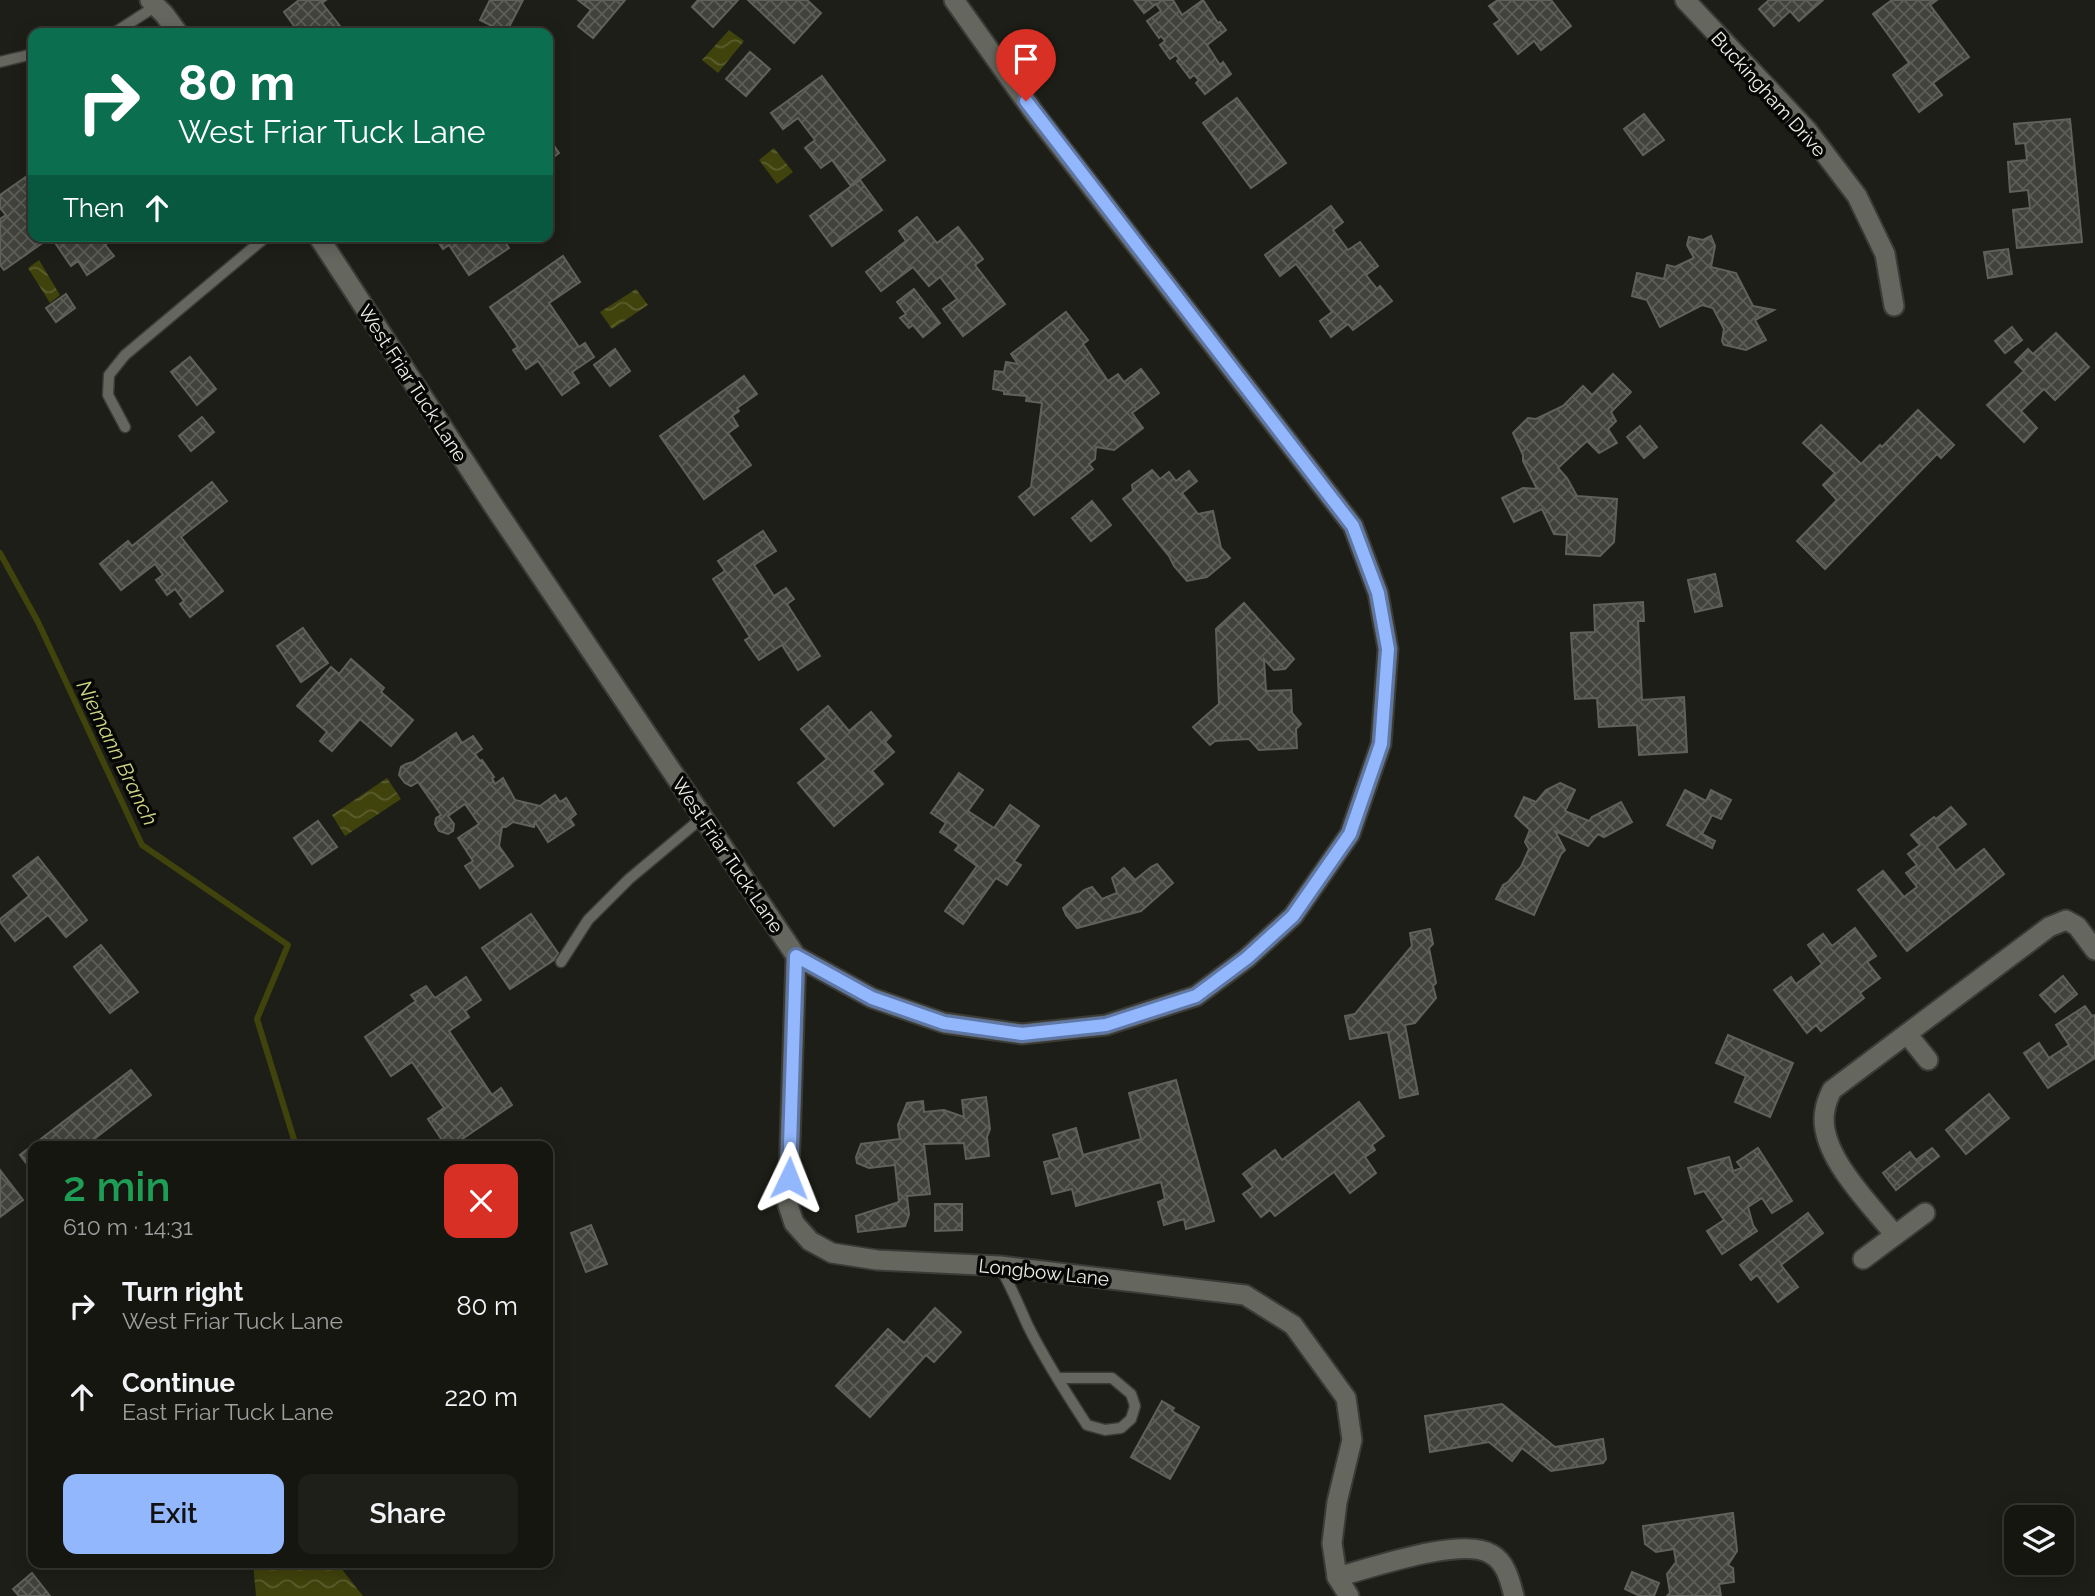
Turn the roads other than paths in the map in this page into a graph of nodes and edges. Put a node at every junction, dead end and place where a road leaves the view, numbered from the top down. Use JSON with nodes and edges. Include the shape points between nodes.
{"nodes":[{"id":1,"x":954,"y":0,"type":"edge"},
{"id":2,"x":1685,"y":0,"type":"edge"},
{"id":3,"x":153,"y":3,"type":"edge"},
{"id":4,"x":120,"y":28,"type":"edge"},
{"id":5,"x":174,"y":28,"type":"edge"},
{"id":6,"x":28,"y":55,"type":"edge"},
{"id":7,"x":0,"y":62,"type":"edge"},
{"id":8,"x":260,"y":242,"type":"edge"},
{"id":9,"x":322,"y":242,"type":"edge"},
{"id":10,"x":1894,"y":306,"type":"dead end"},
{"id":11,"x":125,"y":427,"type":"dead end"},
{"id":12,"x":703,"y":817,"type":"junction"},
{"id":13,"x":2095,"y":950,"type":"edge"},
{"id":14,"x":796,"y":956,"type":"junction"},
{"id":15,"x":561,"y":962,"type":"dead end"},
{"id":16,"x":1907,"y":1034,"type":"junction"},
{"id":17,"x":1928,"y":1059,"type":"dead end"},
{"id":18,"x":1925,"y":1213,"type":"dead end"},
{"id":19,"x":1895,"y":1235,"type":"junction"},
{"id":20,"x":1863,"y":1259,"type":"dead end"},
{"id":21,"x":1000,"y":1266,"type":"junction"},
{"id":22,"x":1057,"y":1378,"type":"junction"},
{"id":23,"x":1336,"y":1577,"type":"junction"},
{"id":24,"x":1349,"y":1596,"type":"edge"},
{"id":25,"x":1514,"y":1596,"type":"edge"}],
"edges":[{"from":1,"to":14,"type":"street","name":"West Friar Tuck Lane","via":[[1035,114],[1353,526],[1378,593],[1388,649],[1381,744],[1350,834],[1293,916],[1196,996],[1106,1025],[1022,1034],[944,1023],[872,998]]},
{"from":2,"to":10,"type":"street","name":"Buckingham Drive","via":[[1807,130],[1857,196],[1885,254]]},
{"from":3,"to":4,"type":"lane"},
{"from":3,"to":5,"type":"street"},
{"from":6,"to":7,"type":"lane"},
{"from":8,"to":11,"type":"lane","via":[[125,355],[109,375],[108,395]]},
{"from":9,"to":12,"type":"street","name":"West Friar Tuck Lane"},
{"from":12,"to":14,"type":"street","name":"West Friar Tuck Lane"},
{"from":12,"to":15,"type":"lane","via":[[629,878],[588,920]]},
{"from":13,"to":16,"type":"street","via":[[2077,926],[2066,920],[2049,927]]},
{"from":14,"to":21,"type":"street","name":"Longbow Lane","via":[[788,1205],[794,1223],[810,1241],[832,1252],[877,1260]]},
{"from":16,"to":17,"type":"street"},
{"from":16,"to":19,"type":"street","via":[[1832,1090],[1824,1112],[1826,1138],[1838,1164]]},
{"from":18,"to":19,"type":"street"},
{"from":19,"to":20,"type":"street"},
{"from":21,"to":22,"type":"lane"},
{"from":21,"to":23,"type":"street","name":"Longbow Lane","via":[[1245,1295],[1293,1325],[1346,1398],[1352,1440],[1332,1544]]},
{"from":22,"to":22,"type":"lane","via":[[1087,1425],[1121,1428],[1131,1419],[1135,1406],[1131,1394],[1112,1378]]},
{"from":23,"to":24,"type":"street","name":"Longbow Lane"},
{"from":23,"to":25,"type":"street","via":[[1445,1549],[1476,1548],[1493,1554],[1507,1571]]}]}
